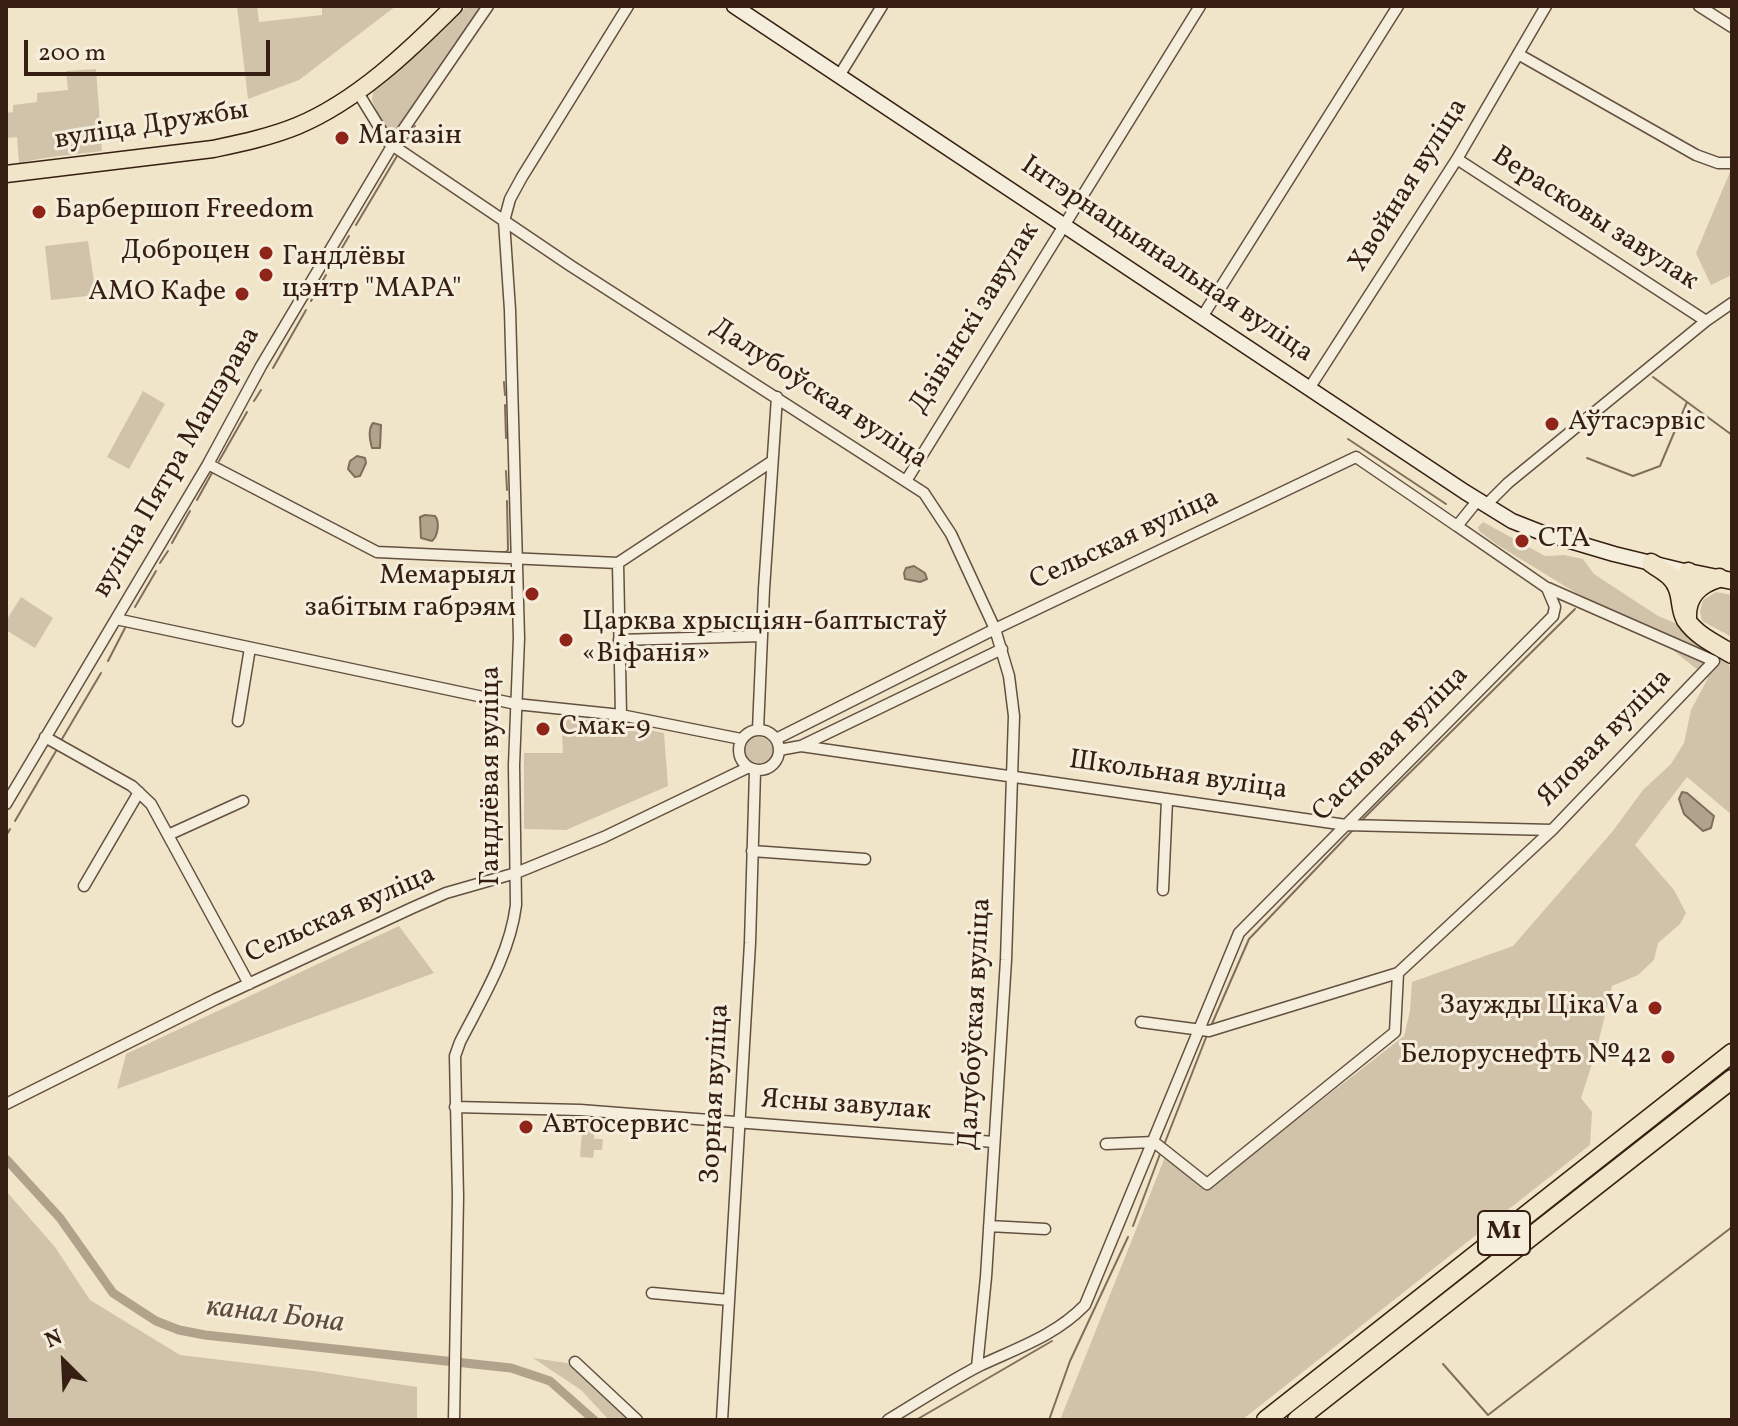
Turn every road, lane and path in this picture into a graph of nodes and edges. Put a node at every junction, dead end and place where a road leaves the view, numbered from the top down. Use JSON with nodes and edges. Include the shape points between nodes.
{"nodes":[{"id":1,"x":454,"y":6,"type":"edge"},
{"id":2,"x":488,"y":6,"type":"edge"},
{"id":3,"x":628,"y":6,"type":"edge"},
{"id":4,"x":734,"y":6,"type":"edge"},
{"id":5,"x":882,"y":6,"type":"edge"},
{"id":6,"x":1200,"y":6,"type":"edge"},
{"id":7,"x":1398,"y":6,"type":"edge"},
{"id":8,"x":1546,"y":6,"type":"edge"},
{"id":9,"x":1699,"y":6,"type":"edge"},
{"id":10,"x":1732,"y":27,"type":"edge"},
{"id":11,"x":1518,"y":54,"type":"junction"},
{"id":12,"x":839,"y":76,"type":"junction"},
{"id":13,"x":357,"y":91,"type":"junction"},
{"id":14,"x":392,"y":146,"type":"junction"},
{"id":15,"x":1457,"y":159,"type":"junction"},
{"id":16,"x":1732,"y":163,"type":"edge"},
{"id":17,"x":6,"y":174,"type":"edge"},
{"id":18,"x":504,"y":221,"type":"junction"},
{"id":19,"x":1063,"y":224,"type":"junction"},
{"id":20,"x":1732,"y":303,"type":"edge"},
{"id":21,"x":1202,"y":317,"type":"junction"},
{"id":22,"x":1706,"y":321,"type":"junction"},
{"id":23,"x":1310,"y":387,"type":"junction"},
{"id":24,"x":777,"y":397,"type":"junction"},
{"id":25,"x":771,"y":462,"type":"junction"},
{"id":26,"x":208,"y":464,"type":"junction"},
{"id":27,"x":906,"y":481,"type":"junction"},
{"id":28,"x":1482,"y":502,"type":"junction"},
{"id":29,"x":1457,"y":526,"type":"junction"},
{"id":30,"x":515,"y":557,"type":"junction"},
{"id":31,"x":618,"y":563,"type":"junction"},
{"id":32,"x":1651,"y":563,"type":"junction"},
{"id":33,"x":1688,"y":572,"type":"junction"},
{"id":34,"x":1725,"y":580,"type":"edge"},
{"id":35,"x":1547,"y":588,"type":"junction"},
{"id":36,"x":116,"y":619,"type":"junction"},
{"id":37,"x":1687,"y":621,"type":"junction"},
{"id":38,"x":995,"y":629,"type":"junction"},
{"id":39,"x":762,"y":636,"type":"junction"},
{"id":40,"x":619,"y":640,"type":"junction"},
{"id":41,"x":250,"y":648,"type":"junction"},
{"id":42,"x":1002,"y":649,"type":"junction"},
{"id":43,"x":1732,"y":654,"type":"edge"},
{"id":44,"x":516,"y":704,"type":"junction"},
{"id":45,"x":621,"y":715,"type":"junction"},
{"id":46,"x":238,"y":721,"type":"dead end"},
{"id":47,"x":758,"y":730,"type":"junction"},
{"id":48,"x":45,"y":737,"type":"junction"},
{"id":49,"x":741,"y":739,"type":"junction"},
{"id":50,"x":778,"y":744,"type":"junction"},
{"id":51,"x":801,"y":746,"type":"junction"},
{"id":52,"x":751,"y":769,"type":"junction"},
{"id":53,"x":1012,"y":778,"type":"junction"},
{"id":54,"x":139,"y":792,"type":"junction"},
{"id":55,"x":1167,"y":800,"type":"junction"},
{"id":56,"x":243,"y":801,"type":"dead end"},
{"id":57,"x":6,"y":804,"type":"edge"},
{"id":58,"x":1346,"y":825,"type":"junction"},
{"id":59,"x":1552,"y":830,"type":"junction"},
{"id":60,"x":168,"y":835,"type":"junction"},
{"id":61,"x":752,"y":851,"type":"junction"},
{"id":62,"x":865,"y":859,"type":"dead end"},
{"id":63,"x":516,"y":873,"type":"junction"},
{"id":64,"x":84,"y":886,"type":"dead end"},
{"id":65,"x":1163,"y":890,"type":"dead end"},
{"id":66,"x":1398,"y":973,"type":"junction"},
{"id":67,"x":249,"y":984,"type":"junction"},
{"id":68,"x":1141,"y":1022,"type":"dead end"},
{"id":69,"x":1732,"y":1053,"type":"edge"},
{"id":70,"x":1732,"y":1079,"type":"edge"},
{"id":71,"x":6,"y":1104,"type":"edge"},
{"id":72,"x":455,"y":1107,"type":"junction"},
{"id":73,"x":739,"y":1123,"type":"junction"},
{"id":74,"x":994,"y":1142,"type":"junction"},
{"id":75,"x":1154,"y":1142,"type":"junction"},
{"id":76,"x":1106,"y":1144,"type":"dead end"},
{"id":77,"x":989,"y":1226,"type":"junction"},
{"id":78,"x":1045,"y":1229,"type":"dead end"},
{"id":79,"x":652,"y":1293,"type":"dead end"},
{"id":80,"x":729,"y":1300,"type":"junction"},
{"id":81,"x":575,"y":1362,"type":"dead end"},
{"id":82,"x":977,"y":1367,"type":"junction"},
{"id":83,"x":454,"y":1420,"type":"edge"},
{"id":84,"x":637,"y":1420,"type":"edge"},
{"id":85,"x":722,"y":1420,"type":"edge"},
{"id":86,"x":888,"y":1420,"type":"edge"},
{"id":87,"x":1266,"y":1420,"type":"edge"},
{"id":88,"x":1297,"y":1420,"type":"edge"}],
"edges":[{"from":1,"to":13,"type":"main road","name":"вуліца Дружбы"},
{"from":2,"to":14,"type":"street","name":"вуліца Пятра Машэрава"},
{"from":3,"to":18,"type":"street","name":"Гандлёвая вуліца","via":[[522,177]]},
{"from":4,"to":12,"type":"main road","name":"Інтэрнацыянальная вуліца"},
{"from":5,"to":12,"type":"street"},
{"from":6,"to":19,"type":"street","name":"Дзівінскі завулак"},
{"from":7,"to":21,"type":"street"},
{"from":8,"to":11,"type":"street","name":"Хвойная вуліца"},
{"from":9,"to":10,"type":"street"},
{"from":11,"to":15,"type":"street","name":"Хвойная вуліца"},
{"from":11,"to":16,"type":"street","via":[[1696,155]]},
{"from":12,"to":19,"type":"main road","name":"Інтэрнацыянальная вуліца"},
{"from":13,"to":14,"type":"street","name":"Далубоўская вуліца"},
{"from":13,"to":17,"type":"main road","name":"вуліца Дружбы","via":[[297,126],[241,144]]},
{"from":14,"to":18,"type":"street","name":"Далубоўская вуліца"},
{"from":14,"to":26,"type":"street","name":"вуліца Пятра Машэрава"},
{"from":15,"to":22,"type":"street","name":"Верасковы завулак"},
{"from":15,"to":23,"type":"street","name":"Хвойная вуліца"},
{"from":18,"to":24,"type":"street","name":"Далубоўская вуліца"},
{"from":18,"to":30,"type":"street","name":"Гандлёвая вуліца"},
{"from":19,"to":21,"type":"main road","name":"Інтэрнацыянальная вуліца"},
{"from":19,"to":27,"type":"street","name":"Дзівінскі завулак"},
{"from":20,"to":22,"type":"street"},
{"from":21,"to":23,"type":"main road","name":"Інтэрнацыянальная вуліца"},
{"from":22,"to":28,"type":"street"},
{"from":23,"to":28,"type":"main road","name":"Інтэрнацыянальная вуліца"},
{"from":24,"to":25,"type":"street"},
{"from":24,"to":27,"type":"street","name":"Далубоўская вуліца"},
{"from":25,"to":31,"type":"street"},
{"from":25,"to":39,"type":"street"},
{"from":26,"to":30,"type":"street","via":[[377,552]]},
{"from":26,"to":36,"type":"street","name":"вуліца Пятра Машэрава"},
{"from":27,"to":38,"type":"street","name":"Далубоўская вуліца","via":[[924,493],[951,534]]},
{"from":28,"to":29,"type":"street"},
{"from":28,"to":32,"type":"main road","name":"Інтэрнацыянальная вуліца","via":[[1512,521]]},
{"from":29,"to":35,"type":"street"},
{"from":29,"to":38,"type":"street","name":"Сельская вуліца","via":[[1356,457]]},
{"from":30,"to":31,"type":"street"},
{"from":30,"to":44,"type":"street","name":"Гандлёвая вуліца"},
{"from":31,"to":40,"type":"street"},
{"from":32,"to":33,"type":"main road","name":"Інтэрнацыянальная вуліца"},
{"from":32,"to":37,"type":"highway","via":[[1671,576]]},
{"from":33,"to":34,"type":"main road"},
{"from":33,"to":37,"type":"highway"},
{"from":34,"to":37,"type":"highway","via":[[1702,583],[1687,605]]},
{"from":35,"to":58,"type":"street","name":"Сасновая вуліца","via":[[1555,607],[1537,635]]},
{"from":35,"to":59,"type":"street","name":"Яловая вуліца","via":[[1714,661]]},
{"from":36,"to":41,"type":"street"},
{"from":36,"to":48,"type":"street","name":"вуліца Пятра Машэрава"},
{"from":37,"to":43,"type":"highway"},
{"from":38,"to":42,"type":"street","name":"Далубоўская вуліца"},
{"from":38,"to":50,"type":"street","name":"Сельская вуліца"},
{"from":39,"to":40,"type":"street"},
{"from":39,"to":47,"type":"street"},
{"from":40,"to":45,"type":"street"},
{"from":41,"to":44,"type":"street"},
{"from":41,"to":46,"type":"street"},
{"from":42,"to":51,"type":"street"},
{"from":42,"to":53,"type":"street","name":"Далубоўская вуліца","via":[[1014,716]]},
{"from":44,"to":45,"type":"street"},
{"from":44,"to":63,"type":"street","name":"Гандлёвая вуліца"},
{"from":45,"to":49,"type":"street"},
{"from":47,"to":49,"type":"street"},
{"from":47,"to":50,"type":"street"},
{"from":48,"to":54,"type":"street"},
{"from":48,"to":57,"type":"street","name":"вуліца Пятра Машэрава"},
{"from":49,"to":52,"type":"street","name":"Зорная вуліца","via":[[738,754]]},
{"from":50,"to":51,"type":"street"},
{"from":50,"to":52,"type":"street","via":[[770,768]]},
{"from":51,"to":53,"type":"street","name":"Школьная вуліца"},
{"from":52,"to":61,"type":"street","name":"Зорная вуліца"},
{"from":52,"to":63,"type":"street","name":"Сельская вуліца"},
{"from":53,"to":55,"type":"street","name":"Школьная вуліца"},
{"from":53,"to":74,"type":"street","name":"Далубоўская вуліца"},
{"from":54,"to":60,"type":"street"},
{"from":54,"to":64,"type":"street"},
{"from":55,"to":58,"type":"street","name":"Школьная вуліца"},
{"from":55,"to":65,"type":"street"},
{"from":56,"to":60,"type":"street"},
{"from":58,"to":59,"type":"street","name":"Школьная вуліца"},
{"from":58,"to":75,"type":"street","name":"Сасновая вуліца","via":[[1239,933]]},
{"from":59,"to":66,"type":"street","name":"Яловая вуліца"},
{"from":60,"to":67,"type":"street"},
{"from":61,"to":62,"type":"street"},
{"from":61,"to":73,"type":"street","name":"Зорная вуліца"},
{"from":63,"to":67,"type":"street","name":"Сельская вуліца","via":[[446,893]]},
{"from":63,"to":72,"type":"street","name":"Гандлёвая вуліца","via":[[514,924],[455,1056]]},
{"from":66,"to":68,"type":"street","name":"Яловая вуліца","via":[[1209,1031]]},
{"from":66,"to":75,"type":"street","via":[[1395,1032],[1207,1184]]},
{"from":67,"to":71,"type":"street","name":"Сельская вуліца"},
{"from":69,"to":87,"type":"highway","number":"М1"},
{"from":70,"to":88,"type":"highway","number":"М1"},
{"from":72,"to":73,"type":"street","name":"Ясны завулак","via":[[580,1110]]},
{"from":72,"to":83,"type":"street","name":"Гандлёвая вуліца"},
{"from":73,"to":74,"type":"street","name":"Ясны завулак"},
{"from":73,"to":80,"type":"street","name":"Зорная вуліца"},
{"from":74,"to":77,"type":"street","name":"Далубоўская вуліца"},
{"from":75,"to":76,"type":"street"},
{"from":75,"to":82,"type":"street","name":"Сасновая вуліца","via":[[1085,1305],[1046,1337]]},
{"from":77,"to":78,"type":"street"},
{"from":77,"to":82,"type":"street","name":"Далубоўская вуліца"},
{"from":79,"to":80,"type":"street"},
{"from":80,"to":85,"type":"street","name":"Зорная вуліца"},
{"from":81,"to":84,"type":"street"},
{"from":82,"to":86,"type":"street","name":"Сасновая вуліца"}]}
